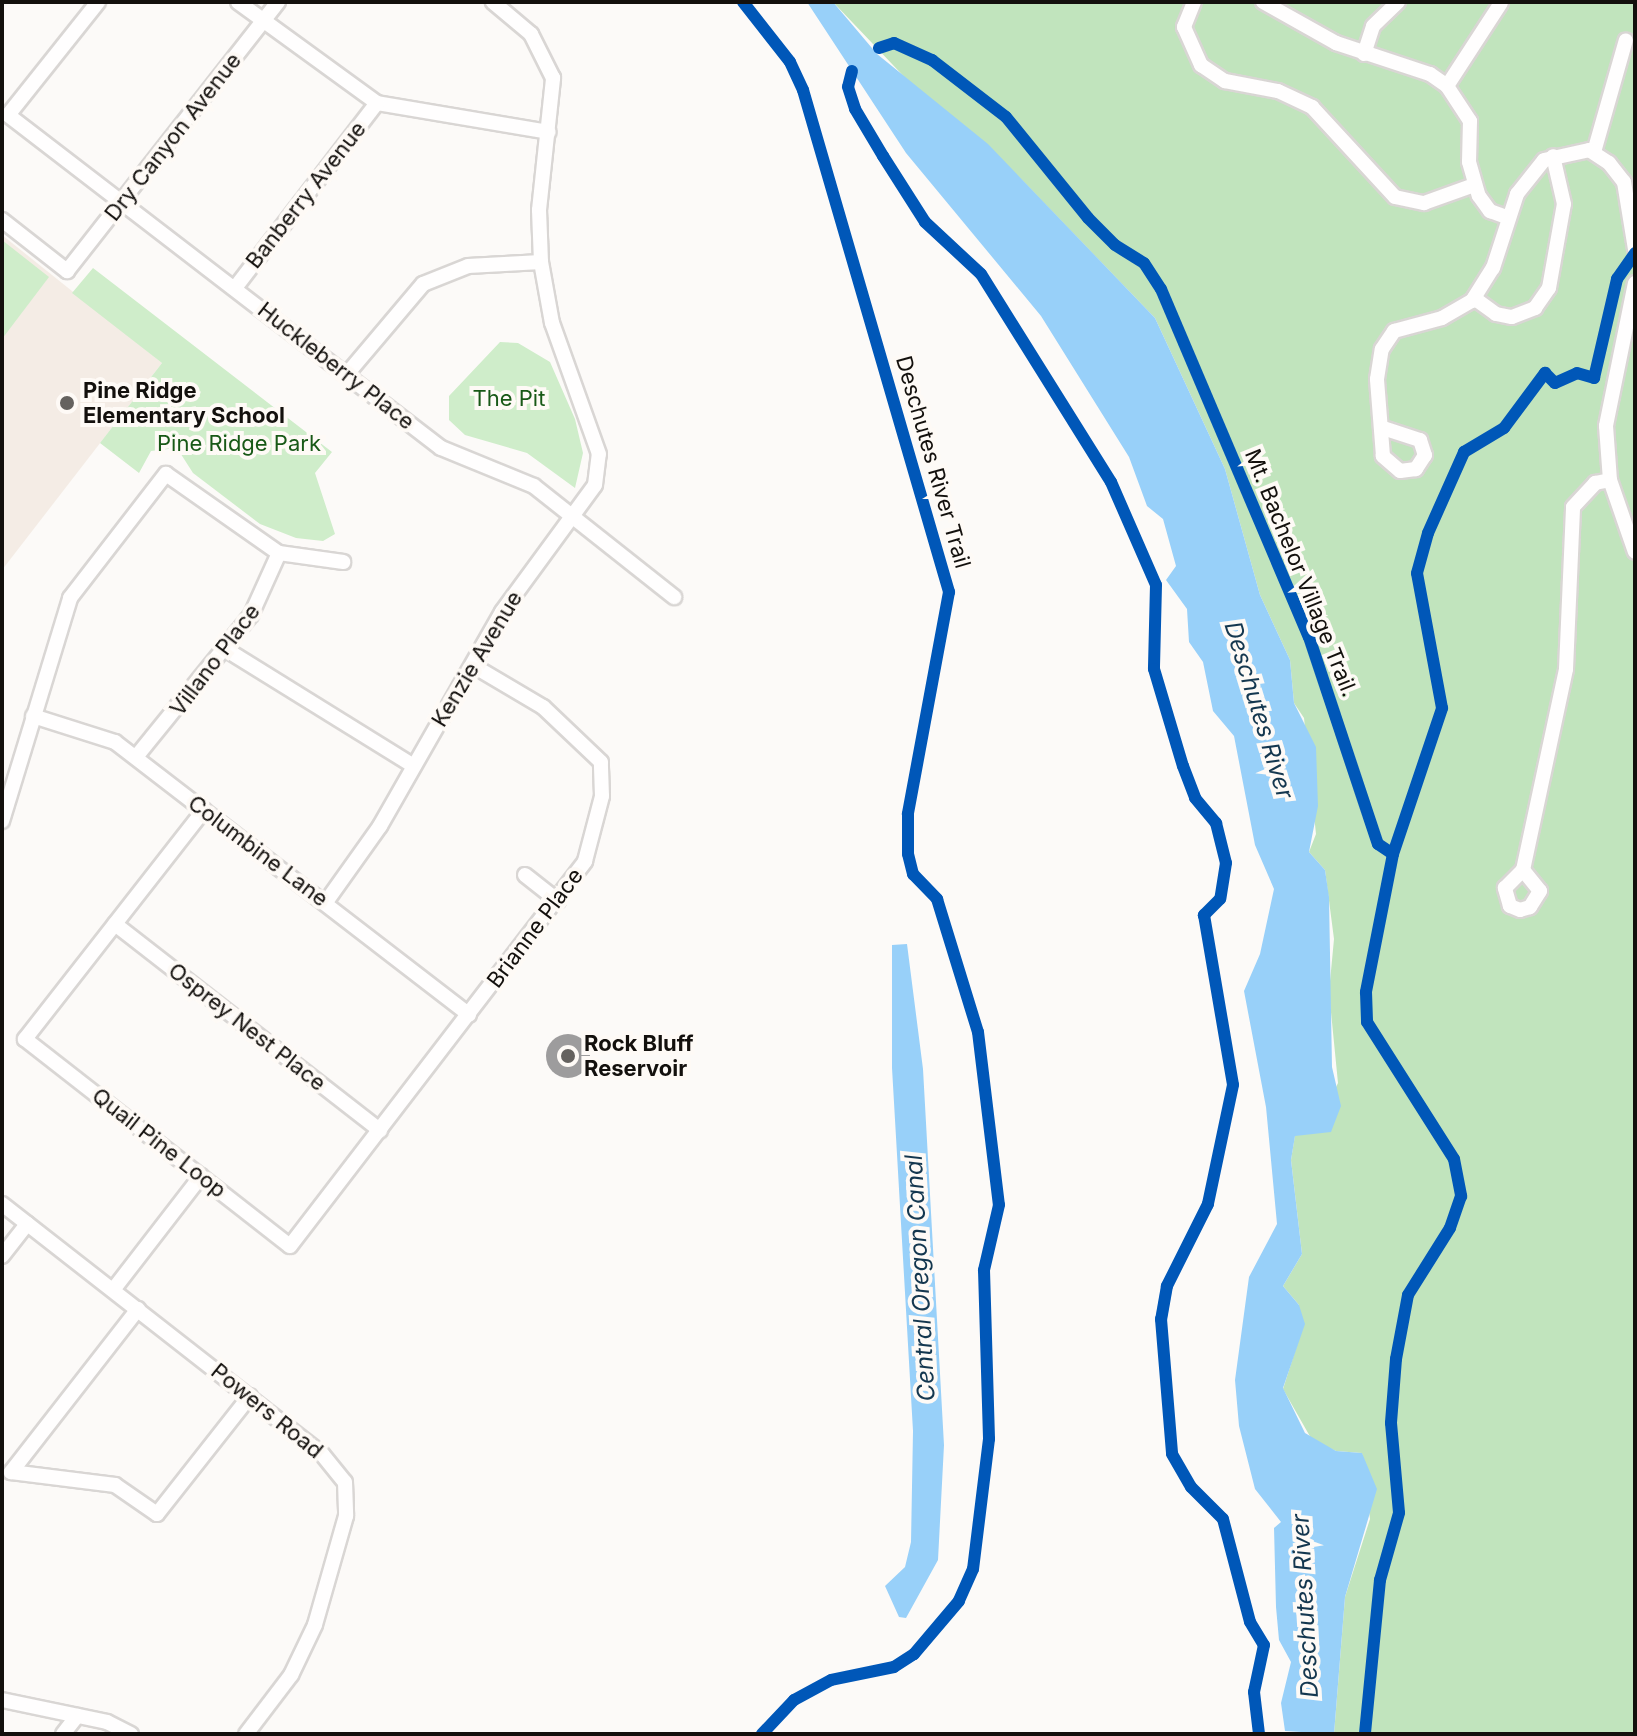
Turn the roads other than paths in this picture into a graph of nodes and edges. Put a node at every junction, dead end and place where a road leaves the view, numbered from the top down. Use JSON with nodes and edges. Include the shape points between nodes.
{"nodes":[{"id":1,"x":98,"y":2,"type":"edge"},
{"id":2,"x":238,"y":2,"type":"edge"},
{"id":3,"x":278,"y":2,"type":"edge"},
{"id":4,"x":493,"y":2,"type":"edge"},
{"id":5,"x":1194,"y":2,"type":"edge"},
{"id":6,"x":1398,"y":2,"type":"edge"},
{"id":7,"x":1501,"y":3,"type":"edge"},
{"id":8,"x":1273,"y":4,"type":"edge"},
{"id":9,"x":263,"y":21,"type":"junction"},
{"id":10,"x":1626,"y":40,"type":"dead end"},
{"id":11,"x":1364,"y":54,"type":"junction"},
{"id":12,"x":1447,"y":86,"type":"junction"},
{"id":13,"x":377,"y":103,"type":"junction"},
{"id":14,"x":549,"y":132,"type":"junction"},
{"id":15,"x":1594,"y":152,"type":"junction"},
{"id":16,"x":1553,"y":156,"type":"junction"},
{"id":17,"x":1629,"y":180,"type":"edge"},
{"id":18,"x":1474,"y":185,"type":"junction"},
{"id":19,"x":123,"y":201,"type":"junction"},
{"id":20,"x":1509,"y":218,"type":"junction"},
{"id":21,"x":2,"y":220,"type":"edge"},
{"id":22,"x":1635,"y":249,"type":"edge"},
{"id":23,"x":541,"y":262,"type":"junction"},
{"id":24,"x":1635,"y":283,"type":"edge"},
{"id":25,"x":235,"y":288,"type":"junction"},
{"id":26,"x":1474,"y":298,"type":"junction"},
{"id":27,"x":347,"y":374,"type":"junction"},
{"id":28,"x":1383,"y":428,"type":"dead end"},
{"id":29,"x":1610,"y":480,"type":"junction"},
{"id":30,"x":574,"y":517,"type":"junction"},
{"id":31,"x":1635,"y":552,"type":"edge"},
{"id":32,"x":279,"y":553,"type":"junction"},
{"id":33,"x":343,"y":562,"type":"dead end"},
{"id":34,"x":674,"y":597,"type":"dead end"},
{"id":35,"x":225,"y":649,"type":"junction"},
{"id":36,"x":472,"y":665,"type":"junction"},
{"id":37,"x":33,"y":716,"type":"junction"},
{"id":38,"x":136,"y":757,"type":"junction"},
{"id":39,"x":414,"y":766,"type":"junction"},
{"id":40,"x":204,"y":810,"type":"junction"},
{"id":41,"x":2,"y":821,"type":"edge"},
{"id":42,"x":1523,"y":870,"type":"dead end"},
{"id":43,"x":525,"y":875,"type":"dead end"},
{"id":44,"x":558,"y":901,"type":"junction"},
{"id":45,"x":326,"y":902,"type":"junction"},
{"id":46,"x":115,"y":924,"type":"junction"},
{"id":47,"x":469,"y":1015,"type":"junction"},
{"id":48,"x":380,"y":1130,"type":"junction"},
{"id":49,"x":201,"y":1176,"type":"junction"},
{"id":50,"x":2,"y":1204,"type":"edge"},
{"id":51,"x":27,"y":1224,"type":"junction"},
{"id":52,"x":2,"y":1256,"type":"edge"},
{"id":53,"x":113,"y":1290,"type":"junction"},
{"id":54,"x":138,"y":1309,"type":"junction"},
{"id":55,"x":250,"y":1396,"type":"junction"},
{"id":56,"x":2,"y":1700,"type":"edge"},
{"id":57,"x":77,"y":1716,"type":"junction"},
{"id":58,"x":63,"y":1734,"type":"edge"},
{"id":59,"x":131,"y":1734,"type":"edge"},
{"id":60,"x":246,"y":1734,"type":"edge"}],
"edges":[{"from":1,"to":19,"type":"street","name":"Huckleberry Place","via":[[8,115]]},
{"from":2,"to":9,"type":"street"},
{"from":3,"to":9,"type":"street","name":"Dry Canyon Avenue"},
{"from":4,"to":14,"type":"street","name":"Kenzie Avenue","via":[[531,34],[548,62],[554,93]]},
{"from":5,"to":18,"type":"street","via":[[1184,27],[1201,65],[1225,81],[1278,91],[1312,107],[1395,197],[1424,203]]},
{"from":6,"to":11,"type":"street","via":[[1373,26]]},
{"from":7,"to":12,"type":"street"},
{"from":8,"to":11,"type":"street"},
{"from":9,"to":13,"type":"street"},
{"from":9,"to":19,"type":"street","name":"Dry Canyon Avenue"},
{"from":10,"to":15,"type":"street"},
{"from":11,"to":12,"type":"street","via":[[1430,74]]},
{"from":12,"to":18,"type":"street","via":[[1470,121]]},
{"from":13,"to":14,"type":"street"},
{"from":13,"to":25,"type":"street","name":"Banberry Avenue"},
{"from":14,"to":23,"type":"street","name":"Kenzie Avenue","via":[[540,196]]},
{"from":15,"to":16,"type":"street"},
{"from":15,"to":17,"type":"street"},
{"from":16,"to":20,"type":"street","via":[[1524,184]]},
{"from":16,"to":26,"type":"street","via":[[1564,204],[1549,288],[1535,308],[1512,317],[1496,314]]},
{"from":17,"to":22,"type":"street"},
{"from":18,"to":20,"type":"street","via":[[1490,211]]},
{"from":19,"to":21,"type":"street","name":"Dry Canyon Avenue","via":[[67,271]]},
{"from":19,"to":25,"type":"street","name":"Huckleberry Place"},
{"from":20,"to":26,"type":"street","via":[[1493,268]]},
{"from":23,"to":27,"type":"street","via":[[468,266],[423,284]]},
{"from":23,"to":30,"type":"street","name":"Kenzie Avenue","via":[[552,323],[599,454],[595,485]]},
{"from":24,"to":29,"type":"street","via":[[1606,426]]},
{"from":25,"to":27,"type":"street","name":"Huckleberry Place"},
{"from":26,"to":28,"type":"street","via":[[1442,318],[1394,331],[1386,341],[1377,379]]},
{"from":27,"to":30,"type":"street","name":"Huckleberry Place","via":[[441,448],[518,476]]},
{"from":29,"to":31,"type":"street"},
{"from":29,"to":42,"type":"street","via":[[1595,483],[1573,507],[1566,669]]},
{"from":30,"to":34,"type":"street","name":"Huckleberry Place"},
{"from":30,"to":36,"type":"street","name":"Kenzie Avenue","via":[[502,612]]},
{"from":32,"to":33,"type":"street"},
{"from":32,"to":35,"type":"street","name":"Villano Place","via":[[264,594]]},
{"from":32,"to":37,"type":"street","via":[[166,474],[70,598]]},
{"from":35,"to":38,"type":"street","name":"Villano Place"},
{"from":35,"to":39,"type":"street"},
{"from":36,"to":39,"type":"street","name":"Kenzie Avenue"},
{"from":36,"to":44,"type":"street","name":"Brianne Place","via":[[543,707],[601,762],[602,796],[585,861]]},
{"from":37,"to":38,"type":"street","name":"Columbine Lane","via":[[99,734]]},
{"from":37,"to":41,"type":"street"},
{"from":38,"to":40,"type":"street","name":"Columbine Lane"},
{"from":39,"to":45,"type":"street","name":"Kenzie Avenue"},
{"from":40,"to":45,"type":"street","name":"Columbine Lane"},
{"from":40,"to":46,"type":"street","name":"Quail Pine Loop"},
{"from":43,"to":44,"type":"street"},
{"from":44,"to":47,"type":"street","name":"Brianne Place"},
{"from":45,"to":47,"type":"street","name":"Columbine Lane"},
{"from":46,"to":48,"type":"street","name":"Osprey Nest Place"},
{"from":46,"to":49,"type":"street","name":"Quail Pine Loop","via":[[25,1039]]},
{"from":47,"to":48,"type":"street","name":"Quail Pine Loop"},
{"from":48,"to":49,"type":"street","name":"Quail Pine Loop","via":[[290,1246]]},
{"from":49,"to":53,"type":"street"},
{"from":50,"to":51,"type":"street","name":"Powers Road"},
{"from":51,"to":52,"type":"street"},
{"from":51,"to":53,"type":"street","name":"Powers Road"},
{"from":53,"to":54,"type":"street","name":"Powers Road"},
{"from":54,"to":55,"type":"street","name":"Powers Road"},
{"from":54,"to":55,"type":"street","via":[[11,1472],[115,1485],[157,1514]]},
{"from":55,"to":60,"type":"street","name":"Powers Road","via":[[336,1468],[349,1497],[305,1649]]},
{"from":56,"to":57,"type":"street"},
{"from":57,"to":58,"type":"street"},
{"from":57,"to":59,"type":"street"}]}
